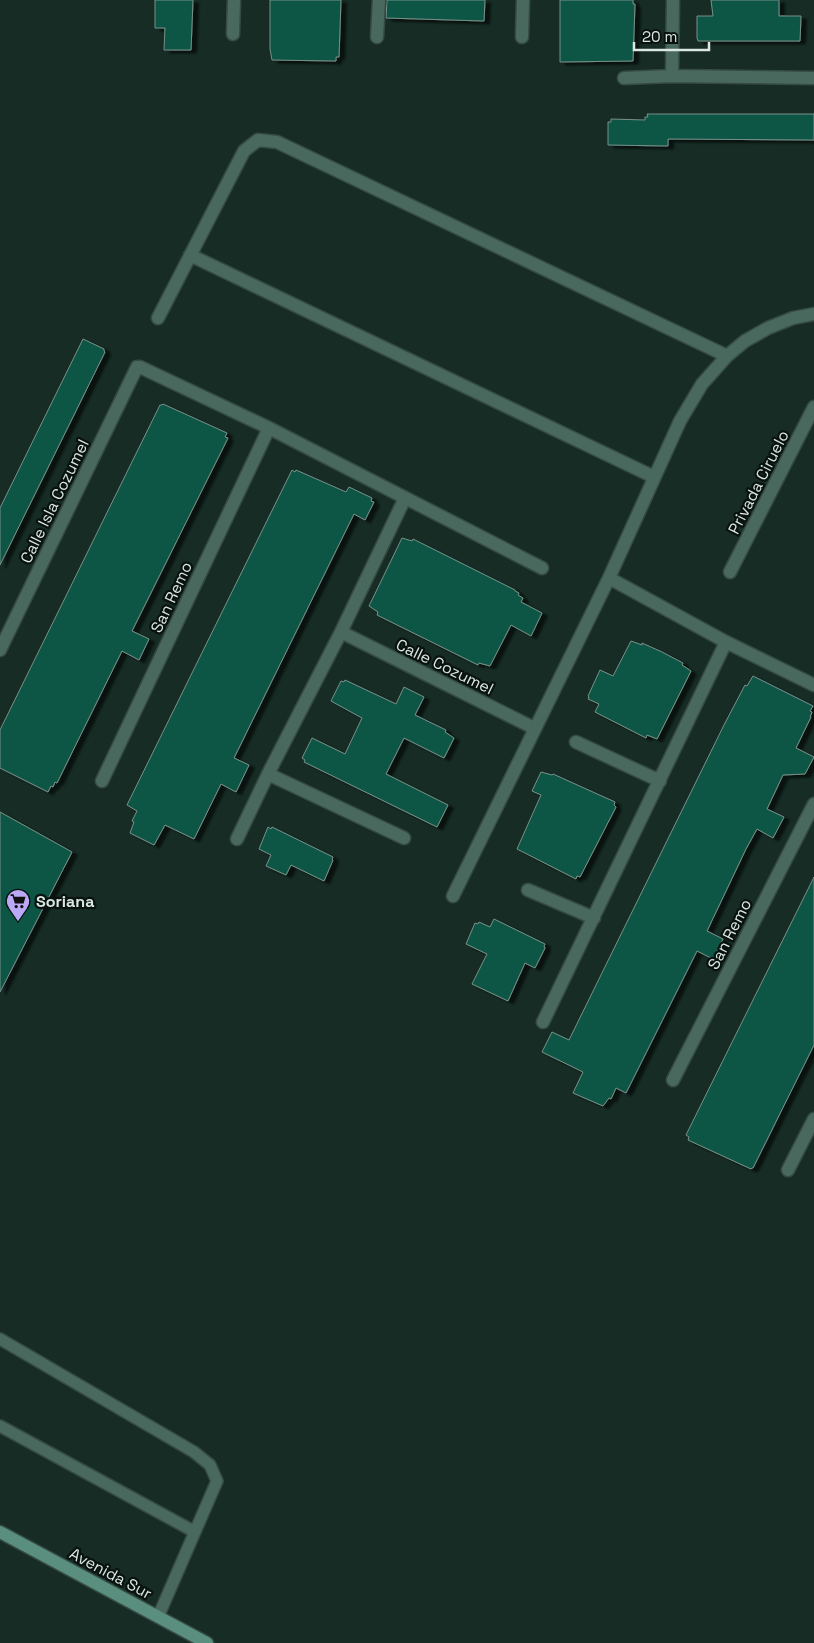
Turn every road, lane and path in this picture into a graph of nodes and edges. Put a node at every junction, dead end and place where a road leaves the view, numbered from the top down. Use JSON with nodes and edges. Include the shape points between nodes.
{"nodes":[{"id":1,"x":234,"y":0,"type":"edge"},
{"id":2,"x":379,"y":0,"type":"edge"},
{"id":3,"x":523,"y":0,"type":"edge"},
{"id":4,"x":673,"y":0,"type":"edge"},
{"id":5,"x":233,"y":34,"type":"dead end"},
{"id":6,"x":522,"y":36,"type":"dead end"},
{"id":7,"x":378,"y":37,"type":"dead end"},
{"id":8,"x":672,"y":76,"type":"junction"},
{"id":9,"x":624,"y":78,"type":"dead end"},
{"id":10,"x":814,"y":78,"type":"edge"},
{"id":11,"x":190,"y":255,"type":"junction"},
{"id":12,"x":814,"y":314,"type":"edge"},
{"id":13,"x":158,"y":318,"type":"dead end"},
{"id":14,"x":727,"y":356,"type":"junction"},
{"id":15,"x":814,"y":407,"type":"edge"},
{"id":16,"x":269,"y":428,"type":"junction"},
{"id":17,"x":654,"y":478,"type":"junction"},
{"id":18,"x":405,"y":498,"type":"junction"},
{"id":19,"x":542,"y":568,"type":"dead end"},
{"id":20,"x":730,"y":572,"type":"dead end"},
{"id":21,"x":609,"y":578,"type":"junction"},
{"id":22,"x":341,"y":632,"type":"junction"},
{"id":23,"x":726,"y":642,"type":"junction"},
{"id":24,"x":0,"y":650,"type":"edge"},
{"id":25,"x":814,"y":685,"type":"edge"},
{"id":26,"x":534,"y":728,"type":"junction"},
{"id":27,"x":576,"y":742,"type":"dead end"},
{"id":28,"x":268,"y":774,"type":"junction"},
{"id":29,"x":102,"y":781,"type":"dead end"},
{"id":30,"x":660,"y":781,"type":"junction"},
{"id":31,"x":814,"y":804,"type":"edge"},
{"id":32,"x":404,"y":838,"type":"dead end"},
{"id":33,"x":237,"y":839,"type":"dead end"},
{"id":34,"x":528,"y":890,"type":"dead end"},
{"id":35,"x":453,"y":896,"type":"dead end"},
{"id":36,"x":594,"y":918,"type":"junction"},
{"id":37,"x":543,"y":1022,"type":"dead end"},
{"id":38,"x":673,"y":1080,"type":"dead end"},
{"id":39,"x":814,"y":1119,"type":"edge"},
{"id":40,"x":788,"y":1170,"type":"dead end"},
{"id":41,"x":0,"y":1339,"type":"edge"},
{"id":42,"x":0,"y":1426,"type":"edge"},
{"id":43,"x":0,"y":1532,"type":"edge"},
{"id":44,"x":195,"y":1532,"type":"junction"},
{"id":45,"x":158,"y":1617,"type":"junction"},
{"id":46,"x":207,"y":1643,"type":"edge"}],
"edges":[{"from":1,"to":5,"type":"street"},
{"from":2,"to":7,"type":"street"},
{"from":3,"to":6,"type":"street"},
{"from":4,"to":8,"type":"street"},
{"from":8,"to":9,"type":"street"},
{"from":8,"to":10,"type":"street"},
{"from":11,"to":13,"type":"street"},
{"from":11,"to":14,"type":"street","via":[[244,151],[258,140],[277,142]]},
{"from":11,"to":17,"type":"street"},
{"from":12,"to":14,"type":"street","via":[[768,328]]},
{"from":14,"to":17,"type":"street","via":[[702,384],[680,421]]},
{"from":15,"to":20,"type":"street","name":"Privada Ciruelo"},
{"from":16,"to":18,"type":"street"},
{"from":16,"to":24,"type":"street","name":"Calle Isla Cozumel","via":[[137,367]]},
{"from":16,"to":29,"type":"street","name":"San Remo"},
{"from":17,"to":21,"type":"street"},
{"from":18,"to":19,"type":"street"},
{"from":18,"to":22,"type":"street"},
{"from":21,"to":23,"type":"street"},
{"from":21,"to":26,"type":"street"},
{"from":22,"to":26,"type":"street","name":"Calle Cozumel"},
{"from":22,"to":28,"type":"street"},
{"from":23,"to":25,"type":"street"},
{"from":23,"to":30,"type":"street"},
{"from":26,"to":35,"type":"street"},
{"from":27,"to":30,"type":"street"},
{"from":28,"to":32,"type":"street"},
{"from":28,"to":33,"type":"street"},
{"from":30,"to":36,"type":"street"},
{"from":31,"to":38,"type":"street","name":"San Remo"},
{"from":34,"to":36,"type":"street"},
{"from":36,"to":37,"type":"street"},
{"from":39,"to":40,"type":"street"},
{"from":41,"to":44,"type":"lane","via":[[194,1452],[210,1465],[217,1481]]},
{"from":42,"to":44,"type":"lane"},
{"from":43,"to":45,"type":"street","name":"Avenida Sur"},
{"from":44,"to":45,"type":"lane"},
{"from":45,"to":46,"type":"street","name":"Avenida Sur"}]}
